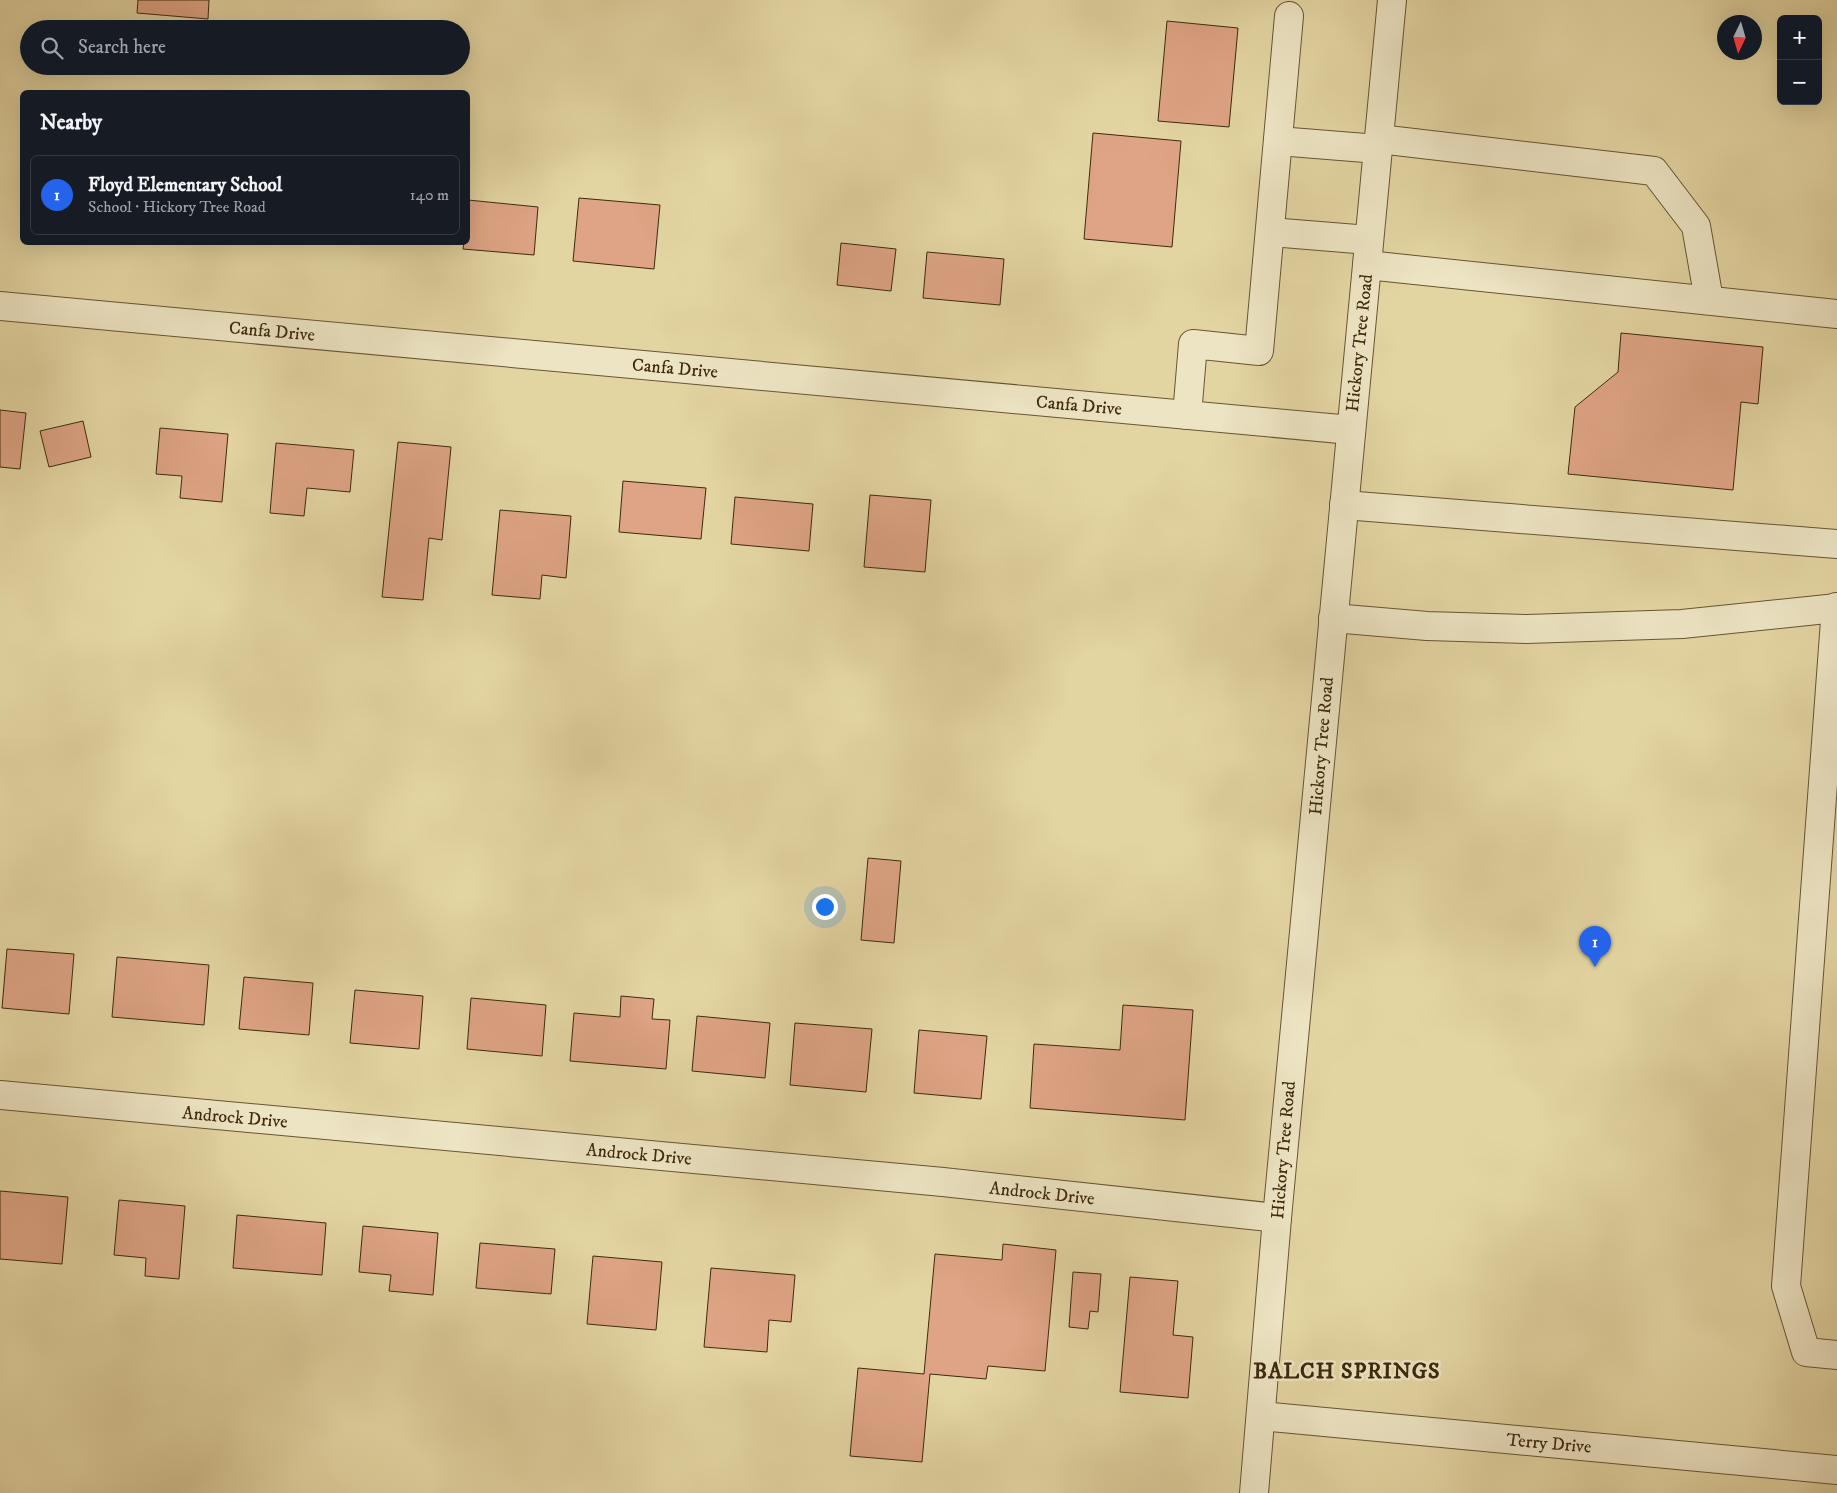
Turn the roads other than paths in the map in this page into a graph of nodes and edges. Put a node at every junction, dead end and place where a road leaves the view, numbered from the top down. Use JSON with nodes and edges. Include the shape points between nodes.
{"nodes":[{"id":1,"x":1392,"y":0,"type":"edge"},
{"id":2,"x":1289,"y":16,"type":"dead end"},
{"id":3,"x":1278,"y":141,"type":"junction"},
{"id":4,"x":1378,"y":144,"type":"junction"},
{"id":5,"x":1270,"y":232,"type":"junction"},
{"id":6,"x":1368,"y":253,"type":"junction"},
{"id":7,"x":1709,"y":300,"type":"junction"},
{"id":8,"x":0,"y":306,"type":"edge"},
{"id":9,"x":1837,"y":314,"type":"edge"},
{"id":10,"x":1187,"y":415,"type":"junction"},
{"id":11,"x":1351,"y":430,"type":"junction"},
{"id":12,"x":1344,"y":505,"type":"junction"},
{"id":13,"x":1837,"y":544,"type":"edge"},
{"id":14,"x":1836,"y":608,"type":"edge"},
{"id":15,"x":1333,"y":618,"type":"junction"},
{"id":16,"x":0,"y":1095,"type":"edge"},
{"id":17,"x":1277,"y":1218,"type":"junction"},
{"id":18,"x":1837,"y":1355,"type":"edge"},
{"id":19,"x":1261,"y":1416,"type":"junction"},
{"id":20,"x":1837,"y":1470,"type":"edge"},
{"id":21,"x":1254,"y":1493,"type":"edge"}],
"edges":[{"from":1,"to":4,"type":"street","name":"Hickory Tree Road"},
{"from":2,"to":3,"type":"street"},
{"from":3,"to":4,"type":"street"},
{"from":3,"to":5,"type":"street"},
{"from":4,"to":6,"type":"street","name":"Hickory Tree Road"},
{"from":4,"to":7,"type":"street","via":[[1654,171],[1696,226]]},
{"from":5,"to":6,"type":"street"},
{"from":5,"to":10,"type":"street","via":[[1259,351],[1193,344]]},
{"from":6,"to":7,"type":"street"},
{"from":6,"to":11,"type":"street","name":"Hickory Tree Road"},
{"from":7,"to":9,"type":"street"},
{"from":8,"to":10,"type":"street","name":"Canfa Drive"},
{"from":10,"to":11,"type":"street","name":"Canfa Drive"},
{"from":11,"to":12,"type":"street","name":"Hickory Tree Road"},
{"from":12,"to":13,"type":"street"},
{"from":12,"to":15,"type":"street","name":"Hickory Tree Road"},
{"from":14,"to":15,"type":"street","via":[[1682,624],[1527,630]]},
{"from":14,"to":18,"type":"street","via":[[1786,1286],[1806,1352]]},
{"from":15,"to":17,"type":"street","name":"Hickory Tree Road"},
{"from":16,"to":17,"type":"street","name":"Androck Drive","via":[[933,1181]]},
{"from":17,"to":19,"type":"street","name":"Hickory Tree Road"},
{"from":19,"to":20,"type":"street","name":"Terry Drive"},
{"from":19,"to":21,"type":"street","name":"Hickory Tree Road"}]}
